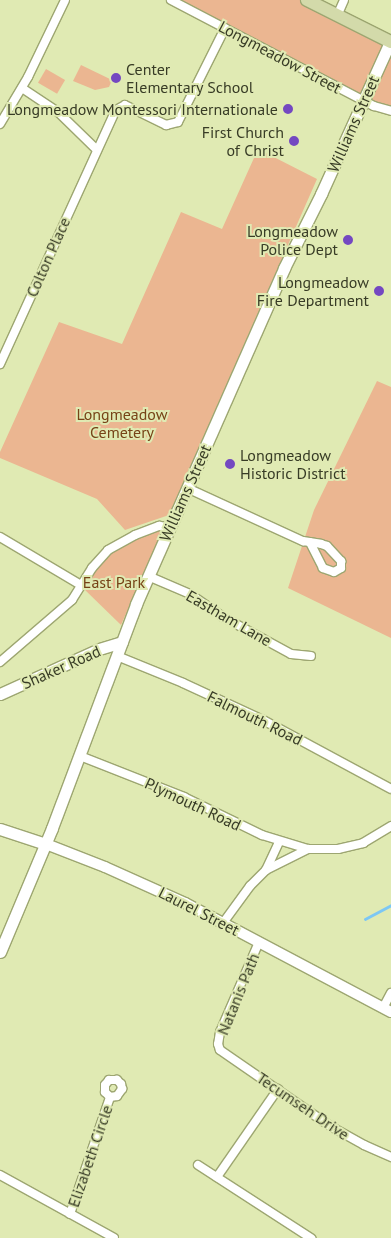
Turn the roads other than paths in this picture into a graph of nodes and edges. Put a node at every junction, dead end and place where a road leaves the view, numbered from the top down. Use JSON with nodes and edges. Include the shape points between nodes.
{"nodes":[{"id":1,"x":65,"y":0,"type":"edge"},
{"id":2,"x":171,"y":0,"type":"edge"},
{"id":3,"x":306,"y":0,"type":"edge"},
{"id":4,"x":344,"y":0,"type":"edge"},
{"id":5,"x":337,"y":16,"type":"junction"},
{"id":6,"x":225,"y":28,"type":"junction"},
{"id":7,"x":390,"y":42,"type":"edge"},
{"id":8,"x":22,"y":88,"type":"junction"},
{"id":9,"x":363,"y":100,"type":"junction"},
{"id":10,"x":391,"y":111,"type":"edge"},
{"id":11,"x":0,"y":124,"type":"edge"},
{"id":12,"x":97,"y":150,"type":"junction"},
{"id":13,"x":0,"y":364,"type":"edge"},
{"id":14,"x":187,"y":488,"type":"junction"},
{"id":15,"x":170,"y":527,"type":"junction"},
{"id":16,"x":0,"y":537,"type":"edge"},
{"id":17,"x":310,"y":542,"type":"junction"},
{"id":18,"x":148,"y":576,"type":"junction"},
{"id":19,"x":81,"y":585,"type":"junction"},
{"id":20,"x":122,"y":642,"type":"junction"},
{"id":21,"x":117,"y":656,"type":"junction"},
{"id":22,"x":310,"y":656,"type":"dead end"},
{"id":23,"x":0,"y":662,"type":"edge"},
{"id":24,"x":2,"y":690,"type":"edge"},
{"id":25,"x":80,"y":756,"type":"junction"},
{"id":26,"x":390,"y":790,"type":"edge"},
{"id":27,"x":391,"y":826,"type":"edge"},
{"id":28,"x":0,"y":828,"type":"edge"},
{"id":29,"x":279,"y":842,"type":"junction"},
{"id":30,"x":46,"y":844,"type":"junction"},
{"id":31,"x":308,"y":849,"type":"junction"},
{"id":32,"x":266,"y":870,"type":"junction"},
{"id":33,"x":223,"y":923,"type":"junction"},
{"id":34,"x":259,"y":942,"type":"junction"},
{"id":35,"x":0,"y":952,"type":"edge"},
{"id":36,"x":391,"y":993,"type":"edge"},
{"id":37,"x":387,"y":1010,"type":"edge"},
{"id":38,"x":219,"y":1047,"type":"joint"},
{"id":39,"x":278,"y":1089,"type":"junction"},
{"id":40,"x":110,"y":1097,"type":"dead end"},
{"id":41,"x":391,"y":1157,"type":"edge"},
{"id":42,"x":198,"y":1165,"type":"dead end"},
{"id":43,"x":0,"y":1175,"type":"edge"},
{"id":44,"x":217,"y":1177,"type":"junction"},
{"id":45,"x":70,"y":1214,"type":"junction"},
{"id":46,"x":114,"y":1238,"type":"edge"},
{"id":47,"x":312,"y":1238,"type":"edge"}],
"edges":[{"from":1,"to":8,"type":"street"},
{"from":2,"to":6,"type":"street","name":"Longmeadow Street"},
{"from":3,"to":5,"type":"main road"},
{"from":4,"to":5,"type":"street"},
{"from":5,"to":7,"type":"main road"},
{"from":6,"to":9,"type":"street","name":"Longmeadow Street"},
{"from":6,"to":12,"type":"street","name":"Colton Place","via":[[181,118],[175,124],[160,122],[122,105],[113,114]]},
{"from":7,"to":9,"type":"main road","name":"Williams Street"},
{"from":8,"to":11,"type":"street"},
{"from":8,"to":12,"type":"street","via":[[58,112]]},
{"from":9,"to":10,"type":"street","name":"Longmeadow Street"},
{"from":9,"to":14,"type":"main road","name":"Williams Street","via":[[284,268]]},
{"from":12,"to":13,"type":"street","name":"Colton Place"},
{"from":14,"to":15,"type":"main road","name":"Williams Street"},
{"from":14,"to":17,"type":"street"},
{"from":15,"to":18,"type":"main road","name":"Williams Street"},
{"from":15,"to":19,"type":"street","via":[[159,526],[111,547]]},
{"from":16,"to":19,"type":"street"},
{"from":17,"to":17,"type":"street","via":[[327,546],[341,561],[340,568],[334,572],[323,568]]},
{"from":18,"to":20,"type":"main road","name":"Williams Street"},
{"from":18,"to":22,"type":"street","name":"Eastham Lane","via":[[190,594],[222,617],[291,654]]},
{"from":19,"to":23,"type":"street","via":[[64,608]]},
{"from":20,"to":21,"type":"main road","name":"Williams Street"},
{"from":20,"to":24,"type":"main road","name":"Shaker Road"},
{"from":21,"to":25,"type":"main road","name":"Williams Street"},
{"from":21,"to":26,"type":"street","name":"Falmouth Road","via":[[263,720]]},
{"from":25,"to":29,"type":"street","name":"Plymouth Road","via":[[174,793]]},
{"from":25,"to":30,"type":"main road","name":"Williams Street"},
{"from":27,"to":31,"type":"street","via":[[372,839],[352,846]]},
{"from":28,"to":30,"type":"main road","name":"Laurel Street"},
{"from":29,"to":31,"type":"street","name":"Plymouth Road"},
{"from":29,"to":32,"type":"street"},
{"from":30,"to":33,"type":"street","name":"Laurel Street","via":[[135,880]]},
{"from":30,"to":35,"type":"main road","name":"Williams Street"},
{"from":31,"to":32,"type":"street"},
{"from":32,"to":33,"type":"street"},
{"from":33,"to":34,"type":"street","name":"Laurel Street"},
{"from":34,"to":37,"type":"street","name":"Laurel Street"},
{"from":34,"to":38,"type":"street","name":"Natanis Path","via":[[220,1032]]},
{"from":36,"to":37,"type":"street"},
{"from":38,"to":39,"type":"street","name":"Tecumseh Drive","via":[[237,1063]]},
{"from":39,"to":41,"type":"street","name":"Tecumseh Drive","via":[[344,1134]]},
{"from":39,"to":44,"type":"street"},
{"from":40,"to":45,"type":"street","name":"Elizabeth Circle"},
{"from":42,"to":44,"type":"street"},
{"from":43,"to":45,"type":"street"},
{"from":44,"to":47,"type":"street"},
{"from":45,"to":46,"type":"street"}]}
